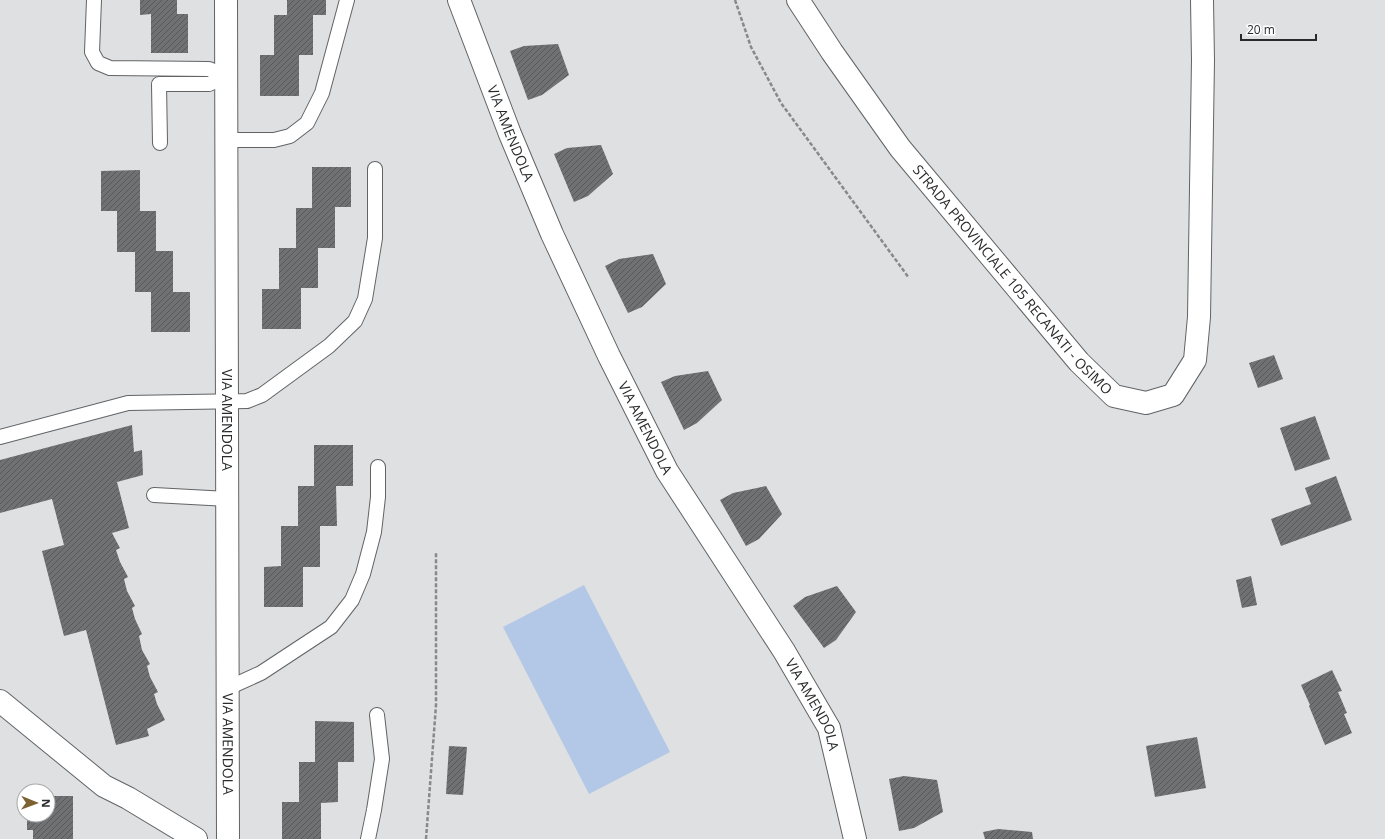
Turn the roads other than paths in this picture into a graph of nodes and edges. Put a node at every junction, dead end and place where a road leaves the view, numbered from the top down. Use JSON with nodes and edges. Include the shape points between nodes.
{"nodes":[{"id":1,"x":94,"y":0,"type":"edge"},
{"id":2,"x":226,"y":0,"type":"edge"},
{"id":3,"x":347,"y":0,"type":"edge"},
{"id":4,"x":459,"y":0,"type":"edge"},
{"id":5,"x":798,"y":0,"type":"edge"},
{"id":6,"x":1202,"y":0,"type":"edge"},
{"id":7,"x":227,"y":76,"type":"junction"},
{"id":8,"x":227,"y":140,"type":"junction"},
{"id":9,"x":160,"y":143,"type":"dead end"},
{"id":10,"x":375,"y":169,"type":"dead end"},
{"id":11,"x":228,"y":402,"type":"junction"},
{"id":12,"x":0,"y":437,"type":"edge"},
{"id":13,"x":378,"y":467,"type":"dead end"},
{"id":14,"x":154,"y":495,"type":"dead end"},
{"id":15,"x":228,"y":499,"type":"junction"},
{"id":16,"x":228,"y":688,"type":"junction"},
{"id":17,"x":0,"y":701,"type":"edge"},
{"id":18,"x":377,"y":715,"type":"dead end"},
{"id":19,"x":196,"y":839,"type":"edge"},
{"id":20,"x":228,"y":839,"type":"edge"},
{"id":21,"x":368,"y":839,"type":"edge"},
{"id":22,"x":856,"y":839,"type":"edge"}],
"edges":[{"from":1,"to":7,"type":"lane","via":[[92,52],[98,63],[110,68],[209,69]]},
{"from":2,"to":7,"type":"street","name":"VIA AMENDOLA"},
{"from":3,"to":8,"type":"lane","via":[[322,93],[307,124],[290,136],[274,140]]},
{"from":4,"to":22,"type":"street","name":"VIA AMENDOLA","via":[[510,134],[552,234],[667,471],[784,651],[830,728]]},
{"from":5,"to":6,"type":"street","name":"STRADA PROVINCIALE 105 RECANATI - OSIMO","via":[[900,148],[1079,362],[1114,396],[1146,403],[1174,395],[1195,360],[1199,317]]},
{"from":7,"to":8,"type":"street","name":"VIA AMENDOLA"},
{"from":7,"to":9,"type":"lane","via":[[209,84],[159,84]]},
{"from":8,"to":11,"type":"street","name":"VIA AMENDOLA"},
{"from":10,"to":11,"type":"lane","via":[[375,238],[365,299],[355,321],[329,346],[262,395],[247,401]]},
{"from":11,"to":12,"type":"lane","via":[[128,403]]},
{"from":11,"to":15,"type":"street","name":"VIA AMENDOLA"},
{"from":13,"to":16,"type":"lane","via":[[374,532],[363,574],[352,600],[332,627],[261,673]]},
{"from":14,"to":15,"type":"lane"},
{"from":15,"to":16,"type":"street","name":"VIA AMENDOLA"},
{"from":16,"to":20,"type":"street","name":"VIA AMENDOLA"},
{"from":17,"to":19,"type":"street","via":[[104,786]]},
{"from":18,"to":21,"type":"lane","via":[[382,759]]}]}
